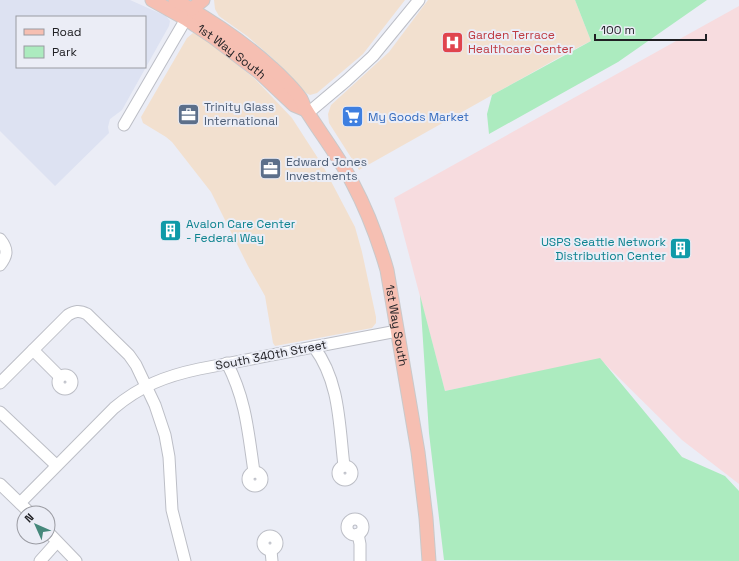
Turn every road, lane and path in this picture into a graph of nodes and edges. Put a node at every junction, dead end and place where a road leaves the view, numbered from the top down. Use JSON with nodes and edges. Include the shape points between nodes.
{"nodes":[{"id":1,"x":152,"y":0,"type":"edge"},
{"id":2,"x":175,"y":0,"type":"edge"},
{"id":3,"x":203,"y":0,"type":"edge"},
{"id":4,"x":419,"y":0,"type":"edge"},
{"id":5,"x":190,"y":9,"type":"edge"},
{"id":6,"x":307,"y":111,"type":"junction"},
{"id":7,"x":124,"y":125,"type":"dead end"},
{"id":8,"x":0,"y":239,"type":"edge"},
{"id":9,"x":0,"y":265,"type":"edge"},
{"id":10,"x":397,"y":330,"type":"junction"},
{"id":11,"x":314,"y":347,"type":"junction"},
{"id":12,"x":33,"y":350,"type":"junction"},
{"id":13,"x":227,"y":363,"type":"junction"},
{"id":14,"x":60,"y":377,"type":"dead end"},
{"id":15,"x":0,"y":383,"type":"edge"},
{"id":16,"x":146,"y":386,"type":"junction"},
{"id":17,"x":0,"y":412,"type":"edge"},
{"id":18,"x":56,"y":465,"type":"junction"},
{"id":19,"x":344,"y":466,"type":"dead end"},
{"id":20,"x":254,"y":472,"type":"dead end"},
{"id":21,"x":0,"y":484,"type":"edge"},
{"id":22,"x":20,"y":503,"type":"joint"},
{"id":23,"x":358,"y":534,"type":"dead end"},
{"id":24,"x":57,"y":542,"type":"joint"},
{"id":25,"x":40,"y":561,"type":"edge"},
{"id":26,"x":76,"y":561,"type":"edge"},
{"id":27,"x":185,"y":561,"type":"edge"},
{"id":28,"x":360,"y":561,"type":"edge"},
{"id":29,"x":429,"y":561,"type":"edge"}],
"edges":[{"from":1,"to":5,"type":"main road","name":"1st Way South"},
{"from":2,"to":5,"type":"main road","name":"1st Way South"},
{"from":3,"to":5,"type":"main road"},
{"from":4,"to":6,"type":"street","via":[[373,56]]},
{"from":5,"to":6,"type":"main road","name":"1st Way South","via":[[213,37],[259,72],[294,105]]},
{"from":5,"to":7,"type":"street"},
{"from":6,"to":10,"type":"main road","name":"1st Way South","via":[[339,159],[369,217],[387,270]]},
{"from":8,"to":9,"type":"street","via":[[6,250]]},
{"from":10,"to":11,"type":"street","name":"South 340th Street"},
{"from":10,"to":29,"type":"main road","name":"1st Way South","via":[[418,452]]},
{"from":11,"to":13,"type":"street","name":"South 340th Street"},
{"from":11,"to":19,"type":"street","via":[[326,365],[336,395]]},
{"from":12,"to":14,"type":"street"},
{"from":12,"to":15,"type":"street"},
{"from":12,"to":16,"type":"street","via":[[68,315],[81,311],[129,355]]},
{"from":13,"to":16,"type":"street","name":"South 340th Street","via":[[172,375]]},
{"from":13,"to":20,"type":"street","via":[[242,400]]},
{"from":16,"to":18,"type":"street","name":"South 340th Street","via":[[114,408]]},
{"from":16,"to":27,"type":"street","via":[[164,430],[169,457],[172,510]]},
{"from":17,"to":18,"type":"street"},
{"from":18,"to":22,"type":"street","name":"South 340th Street"},
{"from":21,"to":22,"type":"street"},
{"from":23,"to":28,"type":"street"},
{"from":24,"to":25,"type":"street"},
{"from":24,"to":26,"type":"street"}]}
